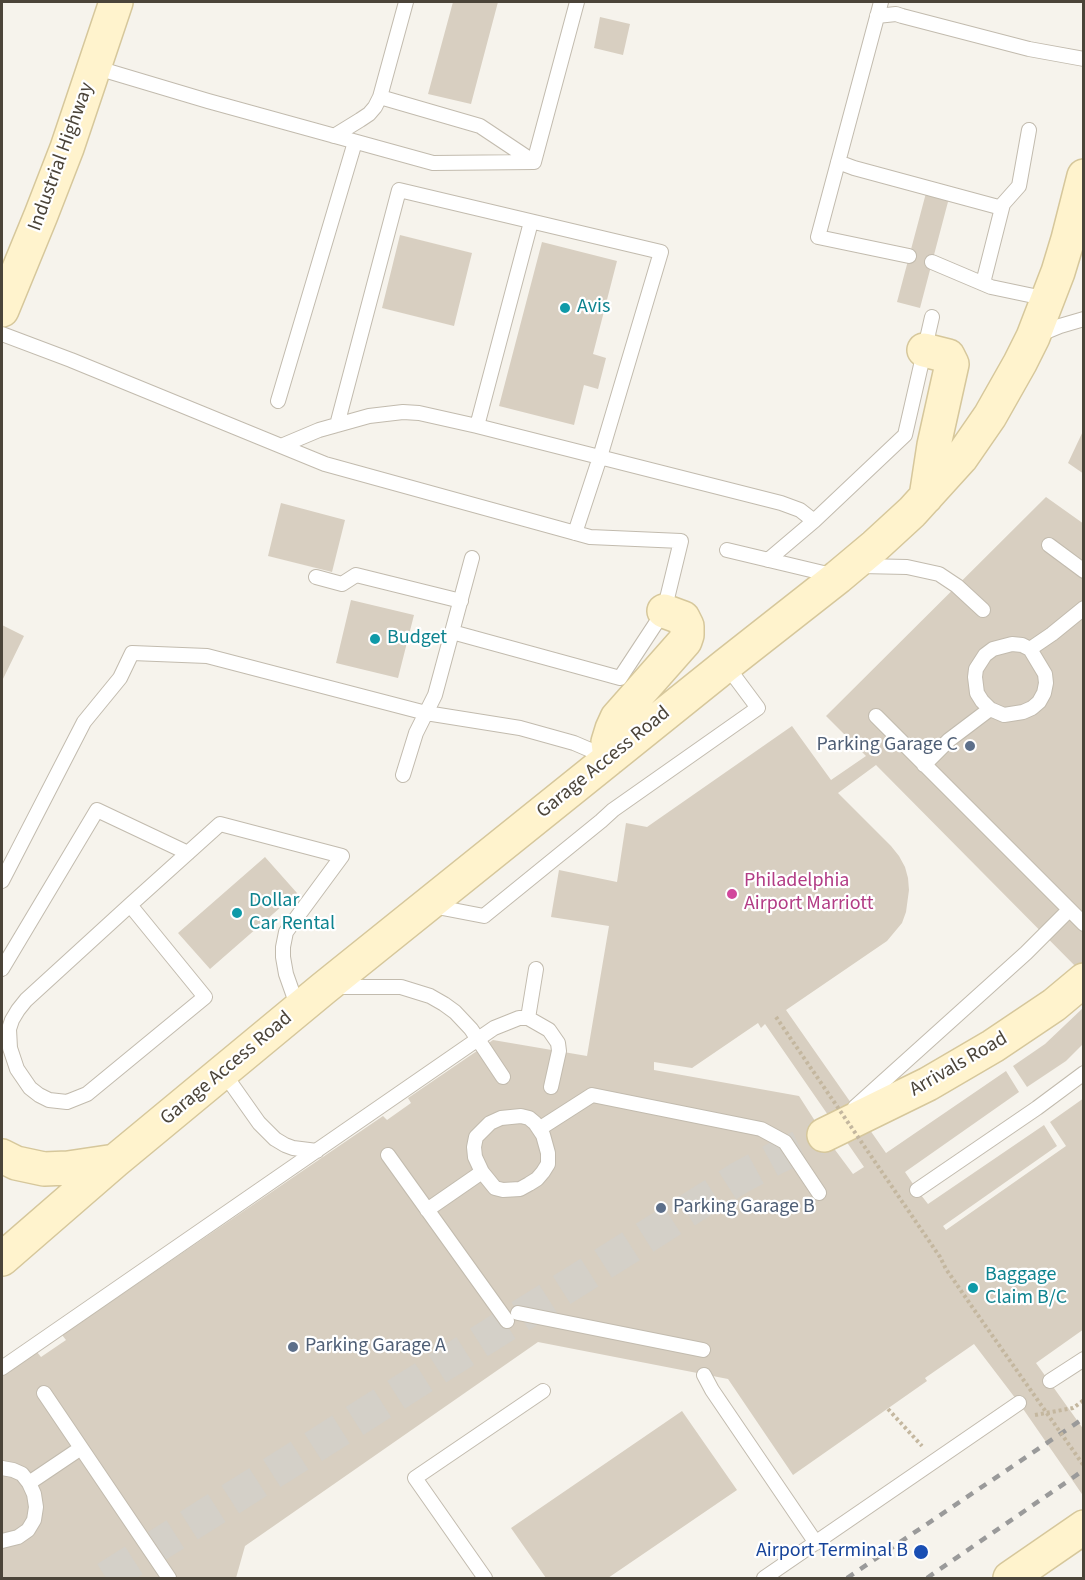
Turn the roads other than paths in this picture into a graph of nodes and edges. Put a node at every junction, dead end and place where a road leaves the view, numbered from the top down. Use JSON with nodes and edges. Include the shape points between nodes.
{"nodes":[{"id":1,"x":116,"y":2,"type":"edge"},
{"id":2,"x":406,"y":2,"type":"edge"},
{"id":3,"x":577,"y":2,"type":"edge"},
{"id":4,"x":881,"y":2,"type":"edge"},
{"id":5,"x":877,"y":16,"type":"junction"},
{"id":6,"x":1083,"y":59,"type":"edge"},
{"id":7,"x":94,"y":67,"type":"junction"},
{"id":8,"x":380,"y":97,"type":"junction"},
{"id":9,"x":1029,"y":130,"type":"dead end"},
{"id":10,"x":334,"y":136,"type":"junction"},
{"id":11,"x":355,"y":142,"type":"junction"},
{"id":12,"x":534,"y":162,"type":"junction"},
{"id":13,"x":838,"y":162,"type":"junction"},
{"id":14,"x":1083,"y":176,"type":"edge"},
{"id":15,"x":1002,"y":208,"type":"junction"},
{"id":16,"x":531,"y":222,"type":"junction"},
{"id":17,"x":909,"y":256,"type":"dead end"},
{"id":18,"x":932,"y":262,"type":"dead end"},
{"id":19,"x":983,"y":284,"type":"junction"},
{"id":20,"x":1048,"y":299,"type":"junction"},
{"id":21,"x":2,"y":310,"type":"edge"},
{"id":22,"x":932,"y":317,"type":"dead end"},
{"id":23,"x":1083,"y":320,"type":"edge"},
{"id":24,"x":2,"y":333,"type":"edge"},
{"id":25,"x":1033,"y":337,"type":"junction"},
{"id":26,"x":924,"y":350,"type":"junction"},
{"id":27,"x":278,"y":401,"type":"dead end"},
{"id":28,"x":337,"y":425,"type":"junction"},
{"id":29,"x":477,"y":426,"type":"junction"},
{"id":30,"x":280,"y":446,"type":"junction"},
{"id":31,"x":600,"y":458,"type":"junction"},
{"id":32,"x":926,"y":497,"type":"junction"},
{"id":33,"x":814,"y":521,"type":"junction"},
{"id":34,"x":575,"y":533,"type":"junction"},
{"id":35,"x":1049,"y":545,"type":"dead end"},
{"id":36,"x":727,"y":550,"type":"dead end"},
{"id":37,"x":472,"y":558,"type":"dead end"},
{"id":38,"x":768,"y":560,"type":"junction"},
{"id":39,"x":1083,"y":571,"type":"edge"},
{"id":40,"x":844,"y":572,"type":"junction"},
{"id":41,"x":316,"y":577,"type":"dead end"},
{"id":42,"x":461,"y":601,"type":"junction"},
{"id":43,"x":1083,"y":608,"type":"edge"},
{"id":44,"x":984,"y":610,"type":"dead end"},
{"id":45,"x":664,"y":611,"type":"junction"},
{"id":46,"x":452,"y":632,"type":"junction"},
{"id":47,"x":1030,"y":650,"type":"junction"},
{"id":48,"x":726,"y":665,"type":"junction"},
{"id":49,"x":990,"y":709,"type":"junction"},
{"id":50,"x":426,"y":713,"type":"junction"},
{"id":51,"x":876,"y":716,"type":"dead end"},
{"id":52,"x":610,"y":758,"type":"junction"},
{"id":53,"x":924,"y":765,"type":"junction"},
{"id":54,"x":403,"y":776,"type":"dead end"},
{"id":55,"x":188,"y":853,"type":"junction"},
{"id":56,"x":2,"y":881,"type":"edge"},
{"id":57,"x":130,"y":904,"type":"junction"},
{"id":58,"x":426,"y":905,"type":"junction"},
{"id":59,"x":1069,"y":910,"type":"junction"},
{"id":60,"x":1083,"y":924,"type":"edge"},
{"id":61,"x":2,"y":969,"type":"edge"},
{"id":62,"x":536,"y":969,"type":"dead end"},
{"id":63,"x":1083,"y":980,"type":"edge"},
{"id":64,"x":324,"y":988,"type":"junction"},
{"id":65,"x":298,"y":1010,"type":"junction"},
{"id":66,"x":528,"y":1018,"type":"junction"},
{"id":67,"x":478,"y":1038,"type":"junction"},
{"id":68,"x":223,"y":1072,"type":"junction"},
{"id":69,"x":1083,"y":1073,"type":"edge"},
{"id":70,"x":503,"y":1077,"type":"dead end"},
{"id":71,"x":551,"y":1087,"type":"dead end"},
{"id":72,"x":540,"y":1129,"type":"junction"},
{"id":73,"x":824,"y":1135,"type":"joint"},
{"id":74,"x":317,"y":1151,"type":"junction"},
{"id":75,"x":388,"y":1155,"type":"dead end"},
{"id":76,"x":2,"y":1156,"type":"edge"},
{"id":77,"x":116,"y":1161,"type":"junction"},
{"id":78,"x":482,"y":1172,"type":"junction"},
{"id":79,"x":917,"y":1190,"type":"dead end"},
{"id":80,"x":819,"y":1193,"type":"dead end"},
{"id":81,"x":427,"y":1210,"type":"junction"},
{"id":82,"x":2,"y":1259,"type":"edge"},
{"id":83,"x":703,"y":1350,"type":"dead end"},
{"id":84,"x":1083,"y":1359,"type":"edge"},
{"id":85,"x":2,"y":1368,"type":"edge"},
{"id":86,"x":704,"y":1375,"type":"dead end"},
{"id":87,"x":1050,"y":1381,"type":"dead end"},
{"id":88,"x":543,"y":1391,"type":"dead end"},
{"id":89,"x":44,"y":1393,"type":"dead end"},
{"id":90,"x":1019,"y":1403,"type":"dead end"},
{"id":91,"x":81,"y":1448,"type":"junction"},
{"id":92,"x":2,"y":1468,"type":"edge"},
{"id":93,"x":29,"y":1483,"type":"junction"},
{"id":94,"x":1083,"y":1527,"type":"edge"},
{"id":95,"x":2,"y":1541,"type":"edge"},
{"id":96,"x":816,"y":1543,"type":"junction"},
{"id":97,"x":170,"y":1578,"type":"edge"},
{"id":98,"x":485,"y":1578,"type":"edge"},
{"id":99,"x":764,"y":1578,"type":"edge"},
{"id":100,"x":1010,"y":1578,"type":"edge"}],
"edges":[{"from":1,"to":7,"type":"street","name":"Industrial Highway"},
{"from":2,"to":8,"type":"lane"},
{"from":3,"to":12,"type":"lane"},
{"from":4,"to":5,"type":"lane"},
{"from":5,"to":6,"type":"lane","via":[[896,14]]},
{"from":5,"to":13,"type":"lane"},
{"from":7,"to":10,"type":"lane"},
{"from":7,"to":21,"type":"street","name":"Industrial Highway","via":[[67,148]]},
{"from":8,"to":10,"type":"lane","via":[[369,114]]},
{"from":8,"to":12,"type":"lane","via":[[480,126]]},
{"from":9,"to":15,"type":"lane","via":[[1020,186]]},
{"from":10,"to":11,"type":"lane"},
{"from":11,"to":12,"type":"lane","via":[[433,163]]},
{"from":11,"to":27,"type":"lane"},
{"from":13,"to":15,"type":"lane"},
{"from":13,"to":17,"type":"lane","via":[[818,237]]},
{"from":14,"to":20,"type":"street","name":"Garage Access Road"},
{"from":15,"to":19,"type":"lane"},
{"from":16,"to":28,"type":"lane","via":[[399,190]]},
{"from":16,"to":29,"type":"lane"},
{"from":16,"to":31,"type":"lane","via":[[661,252]]},
{"from":18,"to":19,"type":"lane"},
{"from":19,"to":20,"type":"lane"},
{"from":20,"to":25,"type":"street","name":"Garage Access Road"},
{"from":22,"to":26,"type":"lane"},
{"from":23,"to":25,"type":"lane"},
{"from":24,"to":30,"type":"lane"},
{"from":25,"to":32,"type":"street","name":"Garage Access Road","via":[[990,416],[961,458]]},
{"from":26,"to":32,"type":"street","via":[[948,356],[952,364]]},
{"from":26,"to":33,"type":"lane","via":[[905,435]]},
{"from":28,"to":29,"type":"lane","via":[[403,412]]},
{"from":28,"to":30,"type":"lane"},
{"from":29,"to":31,"type":"lane"},
{"from":30,"to":34,"type":"lane","via":[[325,464]]},
{"from":31,"to":33,"type":"lane","via":[[781,503]]},
{"from":31,"to":34,"type":"lane"},
{"from":32,"to":40,"type":"street","name":"Garage Access Road","via":[[896,529]]},
{"from":33,"to":38,"type":"lane"},
{"from":34,"to":45,"type":"lane","via":[[681,541]]},
{"from":35,"to":39,"type":"lane"},
{"from":36,"to":38,"type":"lane"},
{"from":37,"to":42,"type":"lane"},
{"from":38,"to":40,"type":"lane"},
{"from":40,"to":44,"type":"lane","via":[[876,566],[930,571],[948,579]]},
{"from":40,"to":48,"type":"street","name":"Garage Access Road"},
{"from":41,"to":42,"type":"lane","via":[[342,584],[356,575]]},
{"from":42,"to":46,"type":"lane"},
{"from":43,"to":47,"type":"lane"},
{"from":45,"to":46,"type":"lane","via":[[620,678]]},
{"from":45,"to":52,"type":"street","via":[[683,618],[687,635],[617,718],[608,742]]},
{"from":46,"to":50,"type":"lane","via":[[435,695]]},
{"from":47,"to":49,"type":"lane","via":[[1022,645],[1002,646],[980,662],[975,685]]},
{"from":47,"to":49,"type":"lane","via":[[1045,674],[1044,693],[1039,702],[1014,714],[1004,715]]},
{"from":48,"to":52,"type":"street","name":"Garage Access Road"},
{"from":48,"to":58,"type":"lane","via":[[758,708],[613,810],[484,916]]},
{"from":49,"to":53,"type":"lane"},
{"from":50,"to":52,"type":"lane","via":[[520,728]]},
{"from":50,"to":54,"type":"lane"},
{"from":50,"to":56,"type":"lane","via":[[207,656],[132,653],[120,678],[84,722]]},
{"from":51,"to":53,"type":"lane"},
{"from":52,"to":58,"type":"street","name":"Garage Access Road"},
{"from":53,"to":59,"type":"lane"},
{"from":55,"to":57,"type":"lane"},
{"from":55,"to":61,"type":"lane","via":[[97,810]]},
{"from":55,"to":65,"type":"lane","via":[[220,824],[342,856],[285,932],[285,966]]},
{"from":57,"to":57,"type":"lane","via":[[26,1000],[12,1020],[9,1038],[17,1069],[30,1089],[49,1100],[68,1102],[87,1094],[205,997]]},
{"from":58,"to":64,"type":"street","name":"Garage Access Road"},
{"from":59,"to":60,"type":"lane"},
{"from":59,"to":73,"type":"lane"},
{"from":62,"to":66,"type":"lane"},
{"from":63,"to":73,"type":"street","name":"Arrivals Road","via":[[1054,1005],[993,1046],[908,1095]]},
{"from":64,"to":65,"type":"street","name":"Garage Access Road"},
{"from":64,"to":67,"type":"lane","via":[[387,986],[417,991],[455,1012]]},
{"from":65,"to":68,"type":"street","name":"Garage Access Road"},
{"from":66,"to":67,"type":"lane","via":[[510,1021]]},
{"from":66,"to":71,"type":"lane","via":[[549,1030],[558,1043]]},
{"from":67,"to":70,"type":"lane"},
{"from":67,"to":74,"type":"lane"},
{"from":68,"to":74,"type":"lane","via":[[275,1140],[293,1148]]},
{"from":68,"to":77,"type":"street","name":"Garage Access Road"},
{"from":69,"to":79,"type":"lane"},
{"from":72,"to":78,"type":"lane","via":[[521,1116],[490,1123],[476,1137],[474,1147]]},
{"from":72,"to":78,"type":"lane","via":[[548,1164],[537,1179],[520,1189],[503,1190],[495,1188]]},
{"from":72,"to":80,"type":"lane","via":[[592,1095],[761,1129],[785,1142]]},
{"from":74,"to":85,"type":"lane"},
{"from":75,"to":81,"type":"lane"},
{"from":76,"to":77,"type":"street","via":[[44,1169]]},
{"from":77,"to":82,"type":"street","name":"Garage Access Road"},
{"from":78,"to":81,"type":"lane"},
{"from":81,"to":83,"type":"lane","via":[[512,1317]]},
{"from":84,"to":87,"type":"lane"},
{"from":86,"to":96,"type":"lane"},
{"from":88,"to":98,"type":"lane","via":[[415,1478]]},
{"from":89,"to":91,"type":"lane"},
{"from":90,"to":96,"type":"lane"},
{"from":91,"to":93,"type":"lane"},
{"from":91,"to":97,"type":"lane"},
{"from":92,"to":93,"type":"lane","via":[[22,1474]]},
{"from":93,"to":95,"type":"lane","via":[[36,1507],[34,1520],[18,1537]]},
{"from":94,"to":100,"type":"street"},
{"from":96,"to":99,"type":"lane"}]}
